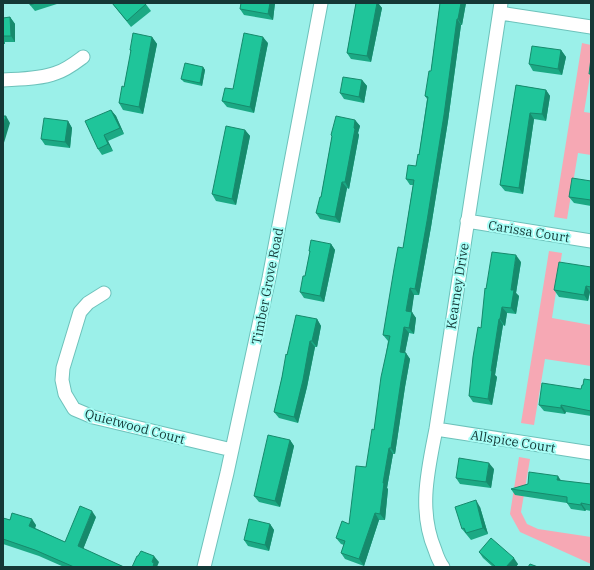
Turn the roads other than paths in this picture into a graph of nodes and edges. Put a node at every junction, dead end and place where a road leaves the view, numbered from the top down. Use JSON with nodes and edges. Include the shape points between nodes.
{"nodes":[{"id":1,"x":321,"y":3,"type":"edge"},
{"id":2,"x":500,"y":8,"type":"edge"},
{"id":3,"x":591,"y":28,"type":"edge"},
{"id":4,"x":83,"y":57,"type":"dead end"},
{"id":5,"x":3,"y":80,"type":"edge"},
{"id":6,"x":467,"y":221,"type":"junction"},
{"id":7,"x":591,"y":241,"type":"edge"},
{"id":8,"x":104,"y":293,"type":"dead end"},
{"id":9,"x":436,"y":428,"type":"junction"},
{"id":10,"x":232,"y":450,"type":"junction"},
{"id":11,"x":591,"y":453,"type":"edge"},
{"id":12,"x":204,"y":567,"type":"edge"},
{"id":13,"x":443,"y":567,"type":"edge"}],
"edges":[{"from":1,"to":10,"type":"street","name":"Timber Grove Road","via":[[269,278]]},
{"from":2,"to":3,"type":"street"},
{"from":2,"to":6,"type":"street","name":"Kearney Drive"},
{"from":4,"to":5,"type":"street","via":[[55,74]]},
{"from":6,"to":7,"type":"street","name":"Carissa Court"},
{"from":6,"to":9,"type":"street","name":"Kearney Drive"},
{"from":8,"to":10,"type":"street","name":"Quietwood Court","via":[[88,303],[80,312],[63,368],[65,394],[74,408],[93,417]]},
{"from":9,"to":11,"type":"street","name":"Allspice Court"},
{"from":9,"to":13,"type":"street","name":"Kearney Drive","via":[[427,477],[426,523]]},
{"from":10,"to":12,"type":"street","name":"Timber Grove Road"}]}
